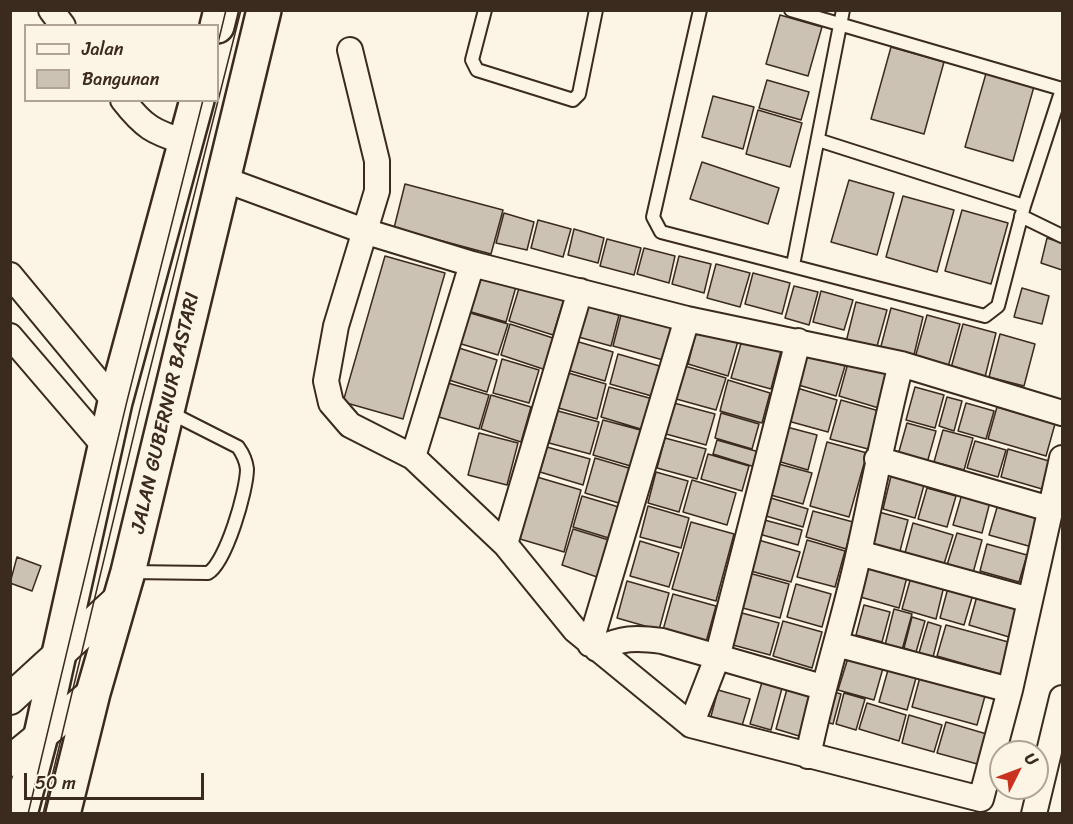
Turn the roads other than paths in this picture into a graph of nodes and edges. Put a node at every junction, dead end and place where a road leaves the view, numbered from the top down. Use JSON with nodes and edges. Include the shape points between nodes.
{"nodes":[{"id":1,"x":51,"y":10,"type":"edge"},
{"id":2,"x":264,"y":10,"type":"edge"},
{"id":3,"x":485,"y":10,"type":"edge"},
{"id":4,"x":596,"y":10,"type":"edge"},
{"id":5,"x":700,"y":10,"type":"edge"},
{"id":6,"x":791,"y":10,"type":"edge"},
{"id":7,"x":843,"y":10,"type":"edge"},
{"id":8,"x":62,"y":24,"type":"edge"},
{"id":9,"x":839,"y":25,"type":"junction"},
{"id":10,"x":350,"y":50,"type":"dead end"},
{"id":11,"x":125,"y":102,"type":"edge"},
{"id":12,"x":196,"y":102,"type":"edge"},
{"id":13,"x":818,"y":140,"type":"junction"},
{"id":14,"x":185,"y":142,"type":"junction"},
{"id":15,"x":223,"y":179,"type":"junction"},
{"id":16,"x":1022,"y":211,"type":"junction"},
{"id":17,"x":364,"y":231,"type":"junction"},
{"id":18,"x":1062,"y":236,"type":"edge"},
{"id":19,"x":472,"y":264,"type":"junction"},
{"id":20,"x":793,"y":266,"type":"junction"},
{"id":21,"x":10,"y":275,"type":"edge"},
{"id":22,"x":580,"y":291,"type":"junction"},
{"id":23,"x":687,"y":319,"type":"junction"},
{"id":24,"x":10,"y":336,"type":"edge"},
{"id":25,"x":798,"y":341,"type":"junction"},
{"id":26,"x":901,"y":364,"type":"junction"},
{"id":27,"x":115,"y":402,"type":"junction"},
{"id":28,"x":166,"y":411,"type":"junction"},
{"id":29,"x":1062,"y":413,"type":"edge"},
{"id":30,"x":106,"y":448,"type":"junction"},
{"id":31,"x":413,"y":457,"type":"junction"},
{"id":32,"x":1062,"y":458,"type":"edge"},
{"id":33,"x":877,"y":459,"type":"junction"},
{"id":34,"x":1050,"y":509,"type":"junction"},
{"id":35,"x":505,"y":544,"type":"junction"},
{"id":36,"x":859,"y":553,"type":"junction"},
{"id":37,"x":123,"y":586,"type":"junction"},
{"id":38,"x":1030,"y":600,"type":"junction"},
{"id":39,"x":836,"y":644,"type":"junction"},
{"id":40,"x":593,"y":646,"type":"junction"},
{"id":41,"x":58,"y":656,"type":"junction"},
{"id":42,"x":717,"y":658,"type":"junction"},
{"id":43,"x":822,"y":687,"type":"junction"},
{"id":44,"x":1010,"y":690,"type":"junction"},
{"id":45,"x":93,"y":693,"type":"junction"},
{"id":46,"x":1062,"y":698,"type":"edge"},
{"id":47,"x":10,"y":699,"type":"edge"},
{"id":48,"x":691,"y":726,"type":"junction"},
{"id":49,"x":40,"y":735,"type":"junction"},
{"id":50,"x":1058,"y":736,"type":"edge"},
{"id":51,"x":808,"y":756,"type":"junction"},
{"id":52,"x":10,"y":761,"type":"edge"},
{"id":53,"x":990,"y":806,"type":"edge"},
{"id":54,"x":20,"y":813,"type":"edge"},
{"id":55,"x":63,"y":813,"type":"edge"},
{"id":56,"x":1034,"y":813,"type":"edge"}],
"edges":[{"from":1,"to":8,"type":"street"},
{"from":2,"to":15,"type":"highway","name":"JALAN GUBERNUR BASTARI"},
{"from":3,"to":4,"type":"lane","via":[[472,60],[477,70],[573,100],[579,94]]},
{"from":5,"to":20,"type":"lane","via":[[653,217],[656,226],[661,232]]},
{"from":6,"to":9,"type":"lane"},
{"from":7,"to":9,"type":"lane"},
{"from":9,"to":13,"type":"lane"},
{"from":9,"to":16,"type":"lane","via":[[1062,89]]},
{"from":10,"to":17,"type":"street","via":[[377,161],[377,191]]},
{"from":11,"to":14,"type":"street","via":[[142,125]]},
{"from":12,"to":14,"type":"highway"},
{"from":13,"to":16,"type":"lane"},
{"from":13,"to":20,"type":"lane"},
{"from":14,"to":27,"type":"highway"},
{"from":15,"to":17,"type":"street"},
{"from":15,"to":28,"type":"highway","name":"JALAN GUBERNUR BASTARI"},
{"from":16,"to":18,"type":"lane"},
{"from":16,"to":20,"type":"lane","via":[[998,306],[985,316]]},
{"from":17,"to":19,"type":"street"},
{"from":17,"to":31,"type":"street","via":[[336,326],[326,381],[331,403],[350,425]]},
{"from":19,"to":22,"type":"street"},
{"from":19,"to":31,"type":"street"},
{"from":21,"to":27,"type":"street"},
{"from":22,"to":23,"type":"street"},
{"from":22,"to":35,"type":"street"},
{"from":23,"to":25,"type":"street"},
{"from":23,"to":40,"type":"street"},
{"from":24,"to":30,"type":"street"},
{"from":25,"to":26,"type":"street"},
{"from":25,"to":42,"type":"street"},
{"from":26,"to":29,"type":"street"},
{"from":26,"to":33,"type":"street"},
{"from":27,"to":30,"type":"highway"},
{"from":28,"to":37,"type":"highway","name":"JALAN GUBERNUR BASTARI"},
{"from":28,"to":37,"type":"lane","via":[[238,447],[245,457],[247,471],[238,512],[219,564],[208,573]]},
{"from":30,"to":41,"type":"highway"},
{"from":31,"to":35,"type":"street"},
{"from":32,"to":34,"type":"street"},
{"from":33,"to":34,"type":"street"},
{"from":33,"to":36,"type":"street"},
{"from":34,"to":38,"type":"street"},
{"from":35,"to":40,"type":"street","via":[[575,630]]},
{"from":36,"to":38,"type":"street"},
{"from":36,"to":39,"type":"street"},
{"from":37,"to":41,"type":"street"},
{"from":37,"to":45,"type":"highway","name":"JALAN GUBERNUR BASTARI"},
{"from":38,"to":44,"type":"street"},
{"from":39,"to":43,"type":"street"},
{"from":39,"to":44,"type":"street"},
{"from":40,"to":42,"type":"street","via":[[636,637]]},
{"from":40,"to":48,"type":"street"},
{"from":41,"to":47,"type":"street"},
{"from":41,"to":49,"type":"highway"},
{"from":42,"to":43,"type":"street"},
{"from":42,"to":48,"type":"street"},
{"from":43,"to":51,"type":"street"},
{"from":44,"to":53,"type":"street"},
{"from":45,"to":49,"type":"street"},
{"from":45,"to":55,"type":"highway","name":"JALAN GUBERNUR BASTARI"},
{"from":46,"to":50,"type":"street"},
{"from":48,"to":51,"type":"street"},
{"from":49,"to":52,"type":"street"},
{"from":49,"to":54,"type":"highway"},
{"from":50,"to":56,"type":"street"},
{"from":51,"to":53,"type":"street"}]}
